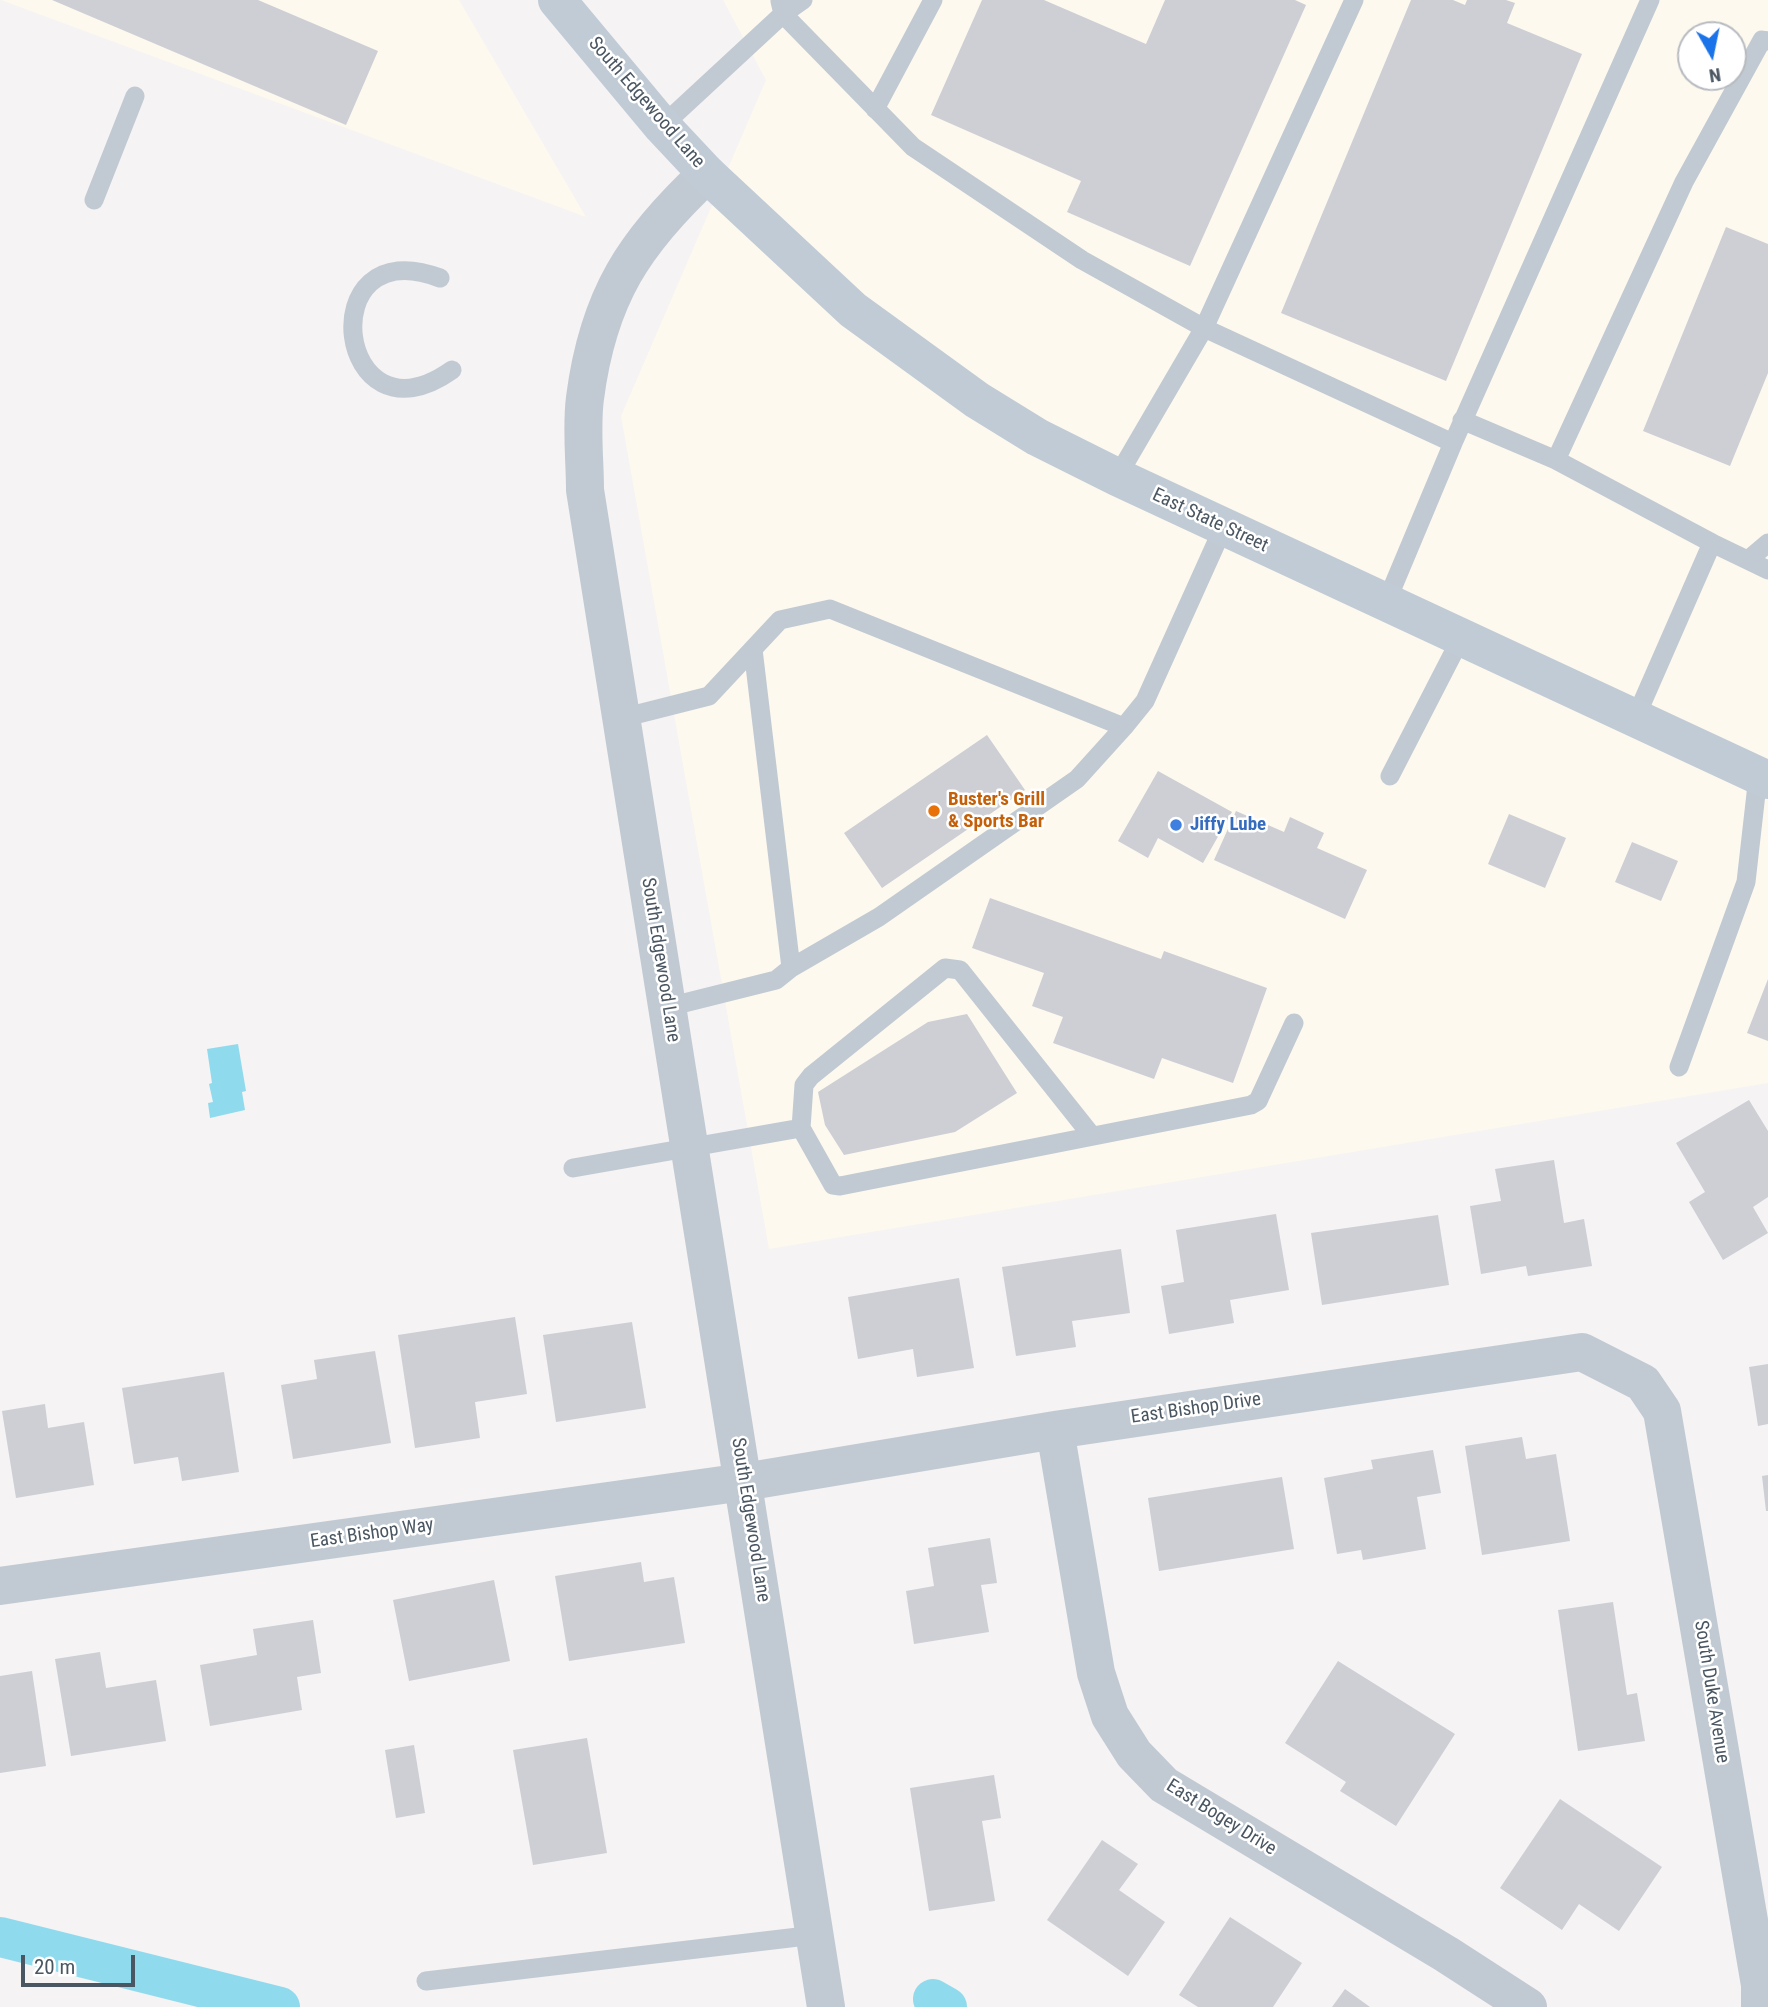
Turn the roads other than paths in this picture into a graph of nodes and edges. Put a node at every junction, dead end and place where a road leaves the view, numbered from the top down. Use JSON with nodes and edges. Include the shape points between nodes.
{"nodes":[{"id":1,"x":557,"y":0,"type":"edge"},
{"id":2,"x":803,"y":0,"type":"edge"},
{"id":3,"x":933,"y":0,"type":"edge"},
{"id":4,"x":1354,"y":0,"type":"edge"},
{"id":5,"x":1650,"y":0,"type":"edge"},
{"id":6,"x":781,"y":7,"type":"edge"},
{"id":7,"x":1768,"y":41,"type":"edge"},
{"id":8,"x":135,"y":96,"type":"dead end"},
{"id":9,"x":875,"y":109,"type":"junction"},
{"id":10,"x":662,"y":126,"type":"junction"},
{"id":11,"x":707,"y":174,"type":"junction"},
{"id":12,"x":94,"y":200,"type":"dead end"},
{"id":13,"x":440,"y":278,"type":"dead end"},
{"id":14,"x":1204,"y":328,"type":"junction"},
{"id":15,"x":452,"y":370,"type":"dead end"},
{"id":16,"x":1462,"y":420,"type":"junction"},
{"id":17,"x":1452,"y":443,"type":"junction"},
{"id":18,"x":1556,"y":460,"type":"junction"},
{"id":19,"x":1117,"y":477,"type":"junction"},
{"id":20,"x":1223,"y":528,"type":"junction"},
{"id":21,"x":1712,"y":543,"type":"junction"},
{"id":22,"x":1768,"y":543,"type":"edge"},
{"id":23,"x":1748,"y":560,"type":"junction"},
{"id":24,"x":1768,"y":570,"type":"edge"},
{"id":25,"x":1385,"y":603,"type":"junction"},
{"id":26,"x":1461,"y":638,"type":"junction"},
{"id":27,"x":753,"y":649,"type":"junction"},
{"id":28,"x":622,"y":718,"type":"junction"},
{"id":29,"x":1635,"y":719,"type":"junction"},
{"id":30,"x":1124,"y":727,"type":"junction"},
{"id":31,"x":1391,"y":776,"type":"dead end"},
{"id":32,"x":1763,"y":778,"type":"edge"},
{"id":33,"x":791,"y":968,"type":"junction"},
{"id":34,"x":668,"y":1007,"type":"junction"},
{"id":35,"x":1294,"y":1023,"type":"dead end"},
{"id":36,"x":1679,"y":1067,"type":"dead end"},
{"id":37,"x":801,"y":1128,"type":"junction"},
{"id":38,"x":1092,"y":1136,"type":"junction"},
{"id":39,"x":690,"y":1148,"type":"junction"},
{"id":40,"x":573,"y":1168,"type":"dead end"},
{"id":41,"x":1643,"y":1383,"type":"joint"},
{"id":42,"x":1055,"y":1430,"type":"junction"},
{"id":43,"x":744,"y":1482,"type":"junction"},
{"id":44,"x":0,"y":1586,"type":"edge"},
{"id":45,"x":815,"y":1935,"type":"junction"},
{"id":46,"x":426,"y":1982,"type":"dead end"},
{"id":47,"x":826,"y":2007,"type":"edge"},
{"id":48,"x":1528,"y":2007,"type":"edge"},
{"id":49,"x":1760,"y":2007,"type":"edge"}],
"edges":[{"from":1,"to":10,"type":"main road","name":"South Edgewood Lane"},
{"from":2,"to":6,"type":"lane"},
{"from":3,"to":9,"type":"lane"},
{"from":4,"to":14,"type":"lane"},
{"from":5,"to":16,"type":"lane"},
{"from":6,"to":9,"type":"lane"},
{"from":6,"to":10,"type":"lane"},
{"from":7,"to":18,"type":"lane","via":[[1762,40],[1684,182]]},
{"from":8,"to":12,"type":"lane"},
{"from":9,"to":14,"type":"lane","via":[[913,147],[1082,260]]},
{"from":10,"to":11,"type":"main road","name":"South Edgewood Lane"},
{"from":11,"to":19,"type":"main road","name":"East State Street","via":[[863,317],[976,400]]},
{"from":11,"to":28,"type":"street","name":"South Edgewood Lane","via":[[663,215],[616,283],[599,324],[584,400],[585,489]]},
{"from":13,"to":15,"type":"lane","via":[[411,271],[381,277],[365,290],[350,327],[362,365],[377,378],[416,388]]},
{"from":14,"to":17,"type":"lane"},
{"from":14,"to":19,"type":"lane"},
{"from":16,"to":17,"type":"lane"},
{"from":16,"to":18,"type":"lane"},
{"from":17,"to":25,"type":"lane"},
{"from":18,"to":21,"type":"lane"},
{"from":19,"to":20,"type":"main road","name":"East State Street"},
{"from":20,"to":25,"type":"main road","name":"East State Street"},
{"from":20,"to":30,"type":"lane","via":[[1145,701]]},
{"from":21,"to":23,"type":"lane"},
{"from":21,"to":29,"type":"lane"},
{"from":22,"to":23,"type":"lane"},
{"from":23,"to":24,"type":"lane"},
{"from":25,"to":26,"type":"main road","name":"East State Street"},
{"from":26,"to":29,"type":"main road","name":"East State Street"},
{"from":26,"to":31,"type":"lane"},
{"from":27,"to":28,"type":"lane","via":[[709,696]]},
{"from":27,"to":30,"type":"lane","via":[[780,620],[830,609]]},
{"from":27,"to":33,"type":"lane"},
{"from":28,"to":34,"type":"street","name":"South Edgewood Lane"},
{"from":29,"to":32,"type":"main road","name":"East State Street"},
{"from":30,"to":33,"type":"lane","via":[[1077,779],[879,917]]},
{"from":32,"to":36,"type":"lane","via":[[1746,882]]},
{"from":33,"to":34,"type":"lane","via":[[776,980]]},
{"from":34,"to":39,"type":"street","name":"South Edgewood Lane"},
{"from":35,"to":38,"type":"lane","via":[[1255,1104]]},
{"from":37,"to":38,"type":"lane","via":[[832,1185],[840,1186]]},
{"from":37,"to":38,"type":"lane","via":[[804,1085],[811,1076],[945,968],[953,968],[960,970]]},
{"from":37,"to":39,"type":"lane"},
{"from":39,"to":40,"type":"lane"},
{"from":39,"to":43,"type":"street","name":"South Edgewood Lane"},
{"from":41,"to":42,"type":"street","name":"East Bishop Drive","via":[[1582,1352]]},
{"from":41,"to":49,"type":"street","name":"South Duke Avenue","via":[[1662,1411],[1670,1444]]},
{"from":42,"to":43,"type":"street","name":"East Bishop Drive"},
{"from":42,"to":48,"type":"street","name":"East Bogey Drive","via":[[1096,1673],[1110,1716],[1134,1754],[1164,1785]]},
{"from":43,"to":44,"type":"street","name":"East Bishop Way"},
{"from":43,"to":45,"type":"street","name":"South Edgewood Lane"},
{"from":45,"to":46,"type":"lane"},
{"from":45,"to":47,"type":"street","name":"South Edgewood Lane"}]}
